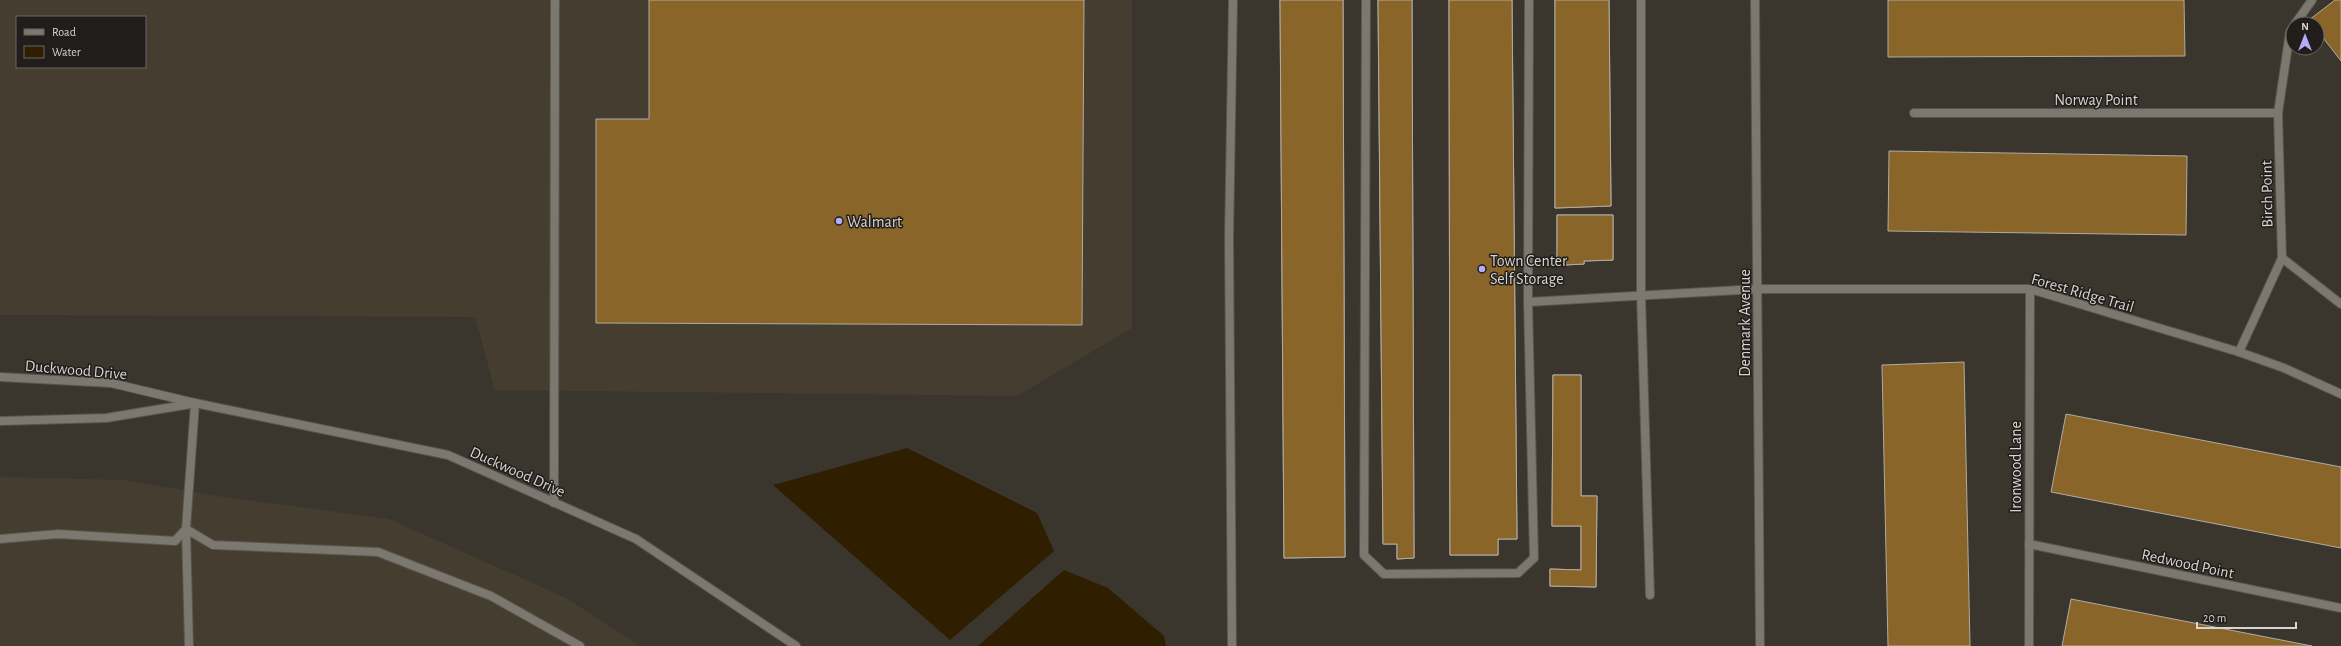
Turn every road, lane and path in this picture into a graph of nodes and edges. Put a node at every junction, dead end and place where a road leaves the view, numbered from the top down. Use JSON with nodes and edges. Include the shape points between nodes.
{"nodes":[{"id":1,"x":555,"y":0,"type":"edge"},
{"id":2,"x":1233,"y":0,"type":"edge"},
{"id":3,"x":1366,"y":0,"type":"edge"},
{"id":4,"x":1529,"y":0,"type":"edge"},
{"id":5,"x":1641,"y":0,"type":"edge"},
{"id":6,"x":1755,"y":0,"type":"edge"},
{"id":7,"x":2312,"y":0,"type":"edge"},
{"id":8,"x":2301,"y":16,"type":"edge"},
{"id":9,"x":2286,"y":56,"type":"edge"},
{"id":10,"x":1914,"y":113,"type":"dead end"},
{"id":11,"x":2278,"y":113,"type":"junction"},
{"id":12,"x":2282,"y":258,"type":"junction"},
{"id":13,"x":1757,"y":288,"type":"junction"},
{"id":14,"x":2030,"y":288,"type":"junction"},
{"id":15,"x":1641,"y":295,"type":"junction"},
{"id":16,"x":1528,"y":302,"type":"junction"},
{"id":17,"x":2341,"y":304,"type":"edge"},
{"id":18,"x":2239,"y":352,"type":"junction"},
{"id":19,"x":0,"y":377,"type":"edge"},
{"id":20,"x":2341,"y":394,"type":"edge"},
{"id":21,"x":195,"y":403,"type":"junction"},
{"id":22,"x":0,"y":421,"type":"edge"},
{"id":23,"x":554,"y":503,"type":"junction"},
{"id":24,"x":186,"y":529,"type":"junction"},
{"id":25,"x":0,"y":538,"type":"edge"},
{"id":26,"x":2029,"y":544,"type":"junction"},
{"id":27,"x":1650,"y":595,"type":"dead end"},
{"id":28,"x":2341,"y":608,"type":"edge"},
{"id":29,"x":189,"y":646,"type":"edge"},
{"id":30,"x":580,"y":646,"type":"edge"},
{"id":31,"x":796,"y":646,"type":"edge"},
{"id":32,"x":1232,"y":646,"type":"edge"},
{"id":33,"x":1760,"y":646,"type":"edge"},
{"id":34,"x":2029,"y":646,"type":"edge"}],
"edges":[{"from":1,"to":23,"type":"street"},
{"from":2,"to":32,"type":"street","via":[[1229,238]]},
{"from":3,"to":16,"type":"street","via":[[1364,554],[1384,574],[1518,573],[1534,558]]},
{"from":4,"to":16,"type":"street"},
{"from":5,"to":15,"type":"street"},
{"from":6,"to":13,"type":"street","name":"Denmark Avenue"},
{"from":7,"to":8,"type":"street"},
{"from":9,"to":11,"type":"street","name":"Birch Point"},
{"from":10,"to":11,"type":"street","name":"Norway Point"},
{"from":11,"to":12,"type":"street","name":"Birch Point"},
{"from":12,"to":17,"type":"street"},
{"from":12,"to":18,"type":"street","name":"Birch Point"},
{"from":13,"to":14,"type":"street","name":"Forest Ridge Trail"},
{"from":13,"to":15,"type":"street","name":"Forest Ridge Trail"},
{"from":13,"to":33,"type":"street","name":"Denmark Avenue"},
{"from":14,"to":18,"type":"street","name":"Forest Ridge Trail"},
{"from":14,"to":26,"type":"street","name":"Ironwood Lane"},
{"from":15,"to":16,"type":"street","name":"Forest Ridge Trail"},
{"from":15,"to":27,"type":"street"},
{"from":18,"to":20,"type":"street","name":"Forest Ridge Trail","via":[[2284,368]]},
{"from":19,"to":21,"type":"street","name":"Duckwood Drive","via":[[111,383]]},
{"from":21,"to":22,"type":"street","name":"Duckwood Drive","via":[[106,418]]},
{"from":21,"to":23,"type":"street","name":"Duckwood Drive","via":[[448,455]]},
{"from":21,"to":24,"type":"street"},
{"from":23,"to":31,"type":"street","name":"Duckwood Drive","via":[[636,539]]},
{"from":24,"to":25,"type":"street","via":[[175,541],[58,534]]},
{"from":24,"to":29,"type":"street"},
{"from":24,"to":30,"type":"street","via":[[213,545],[378,552],[491,596]]},
{"from":26,"to":28,"type":"street","name":"Redwood Point"},
{"from":26,"to":34,"type":"street","name":"Ironwood Lane"}]}
